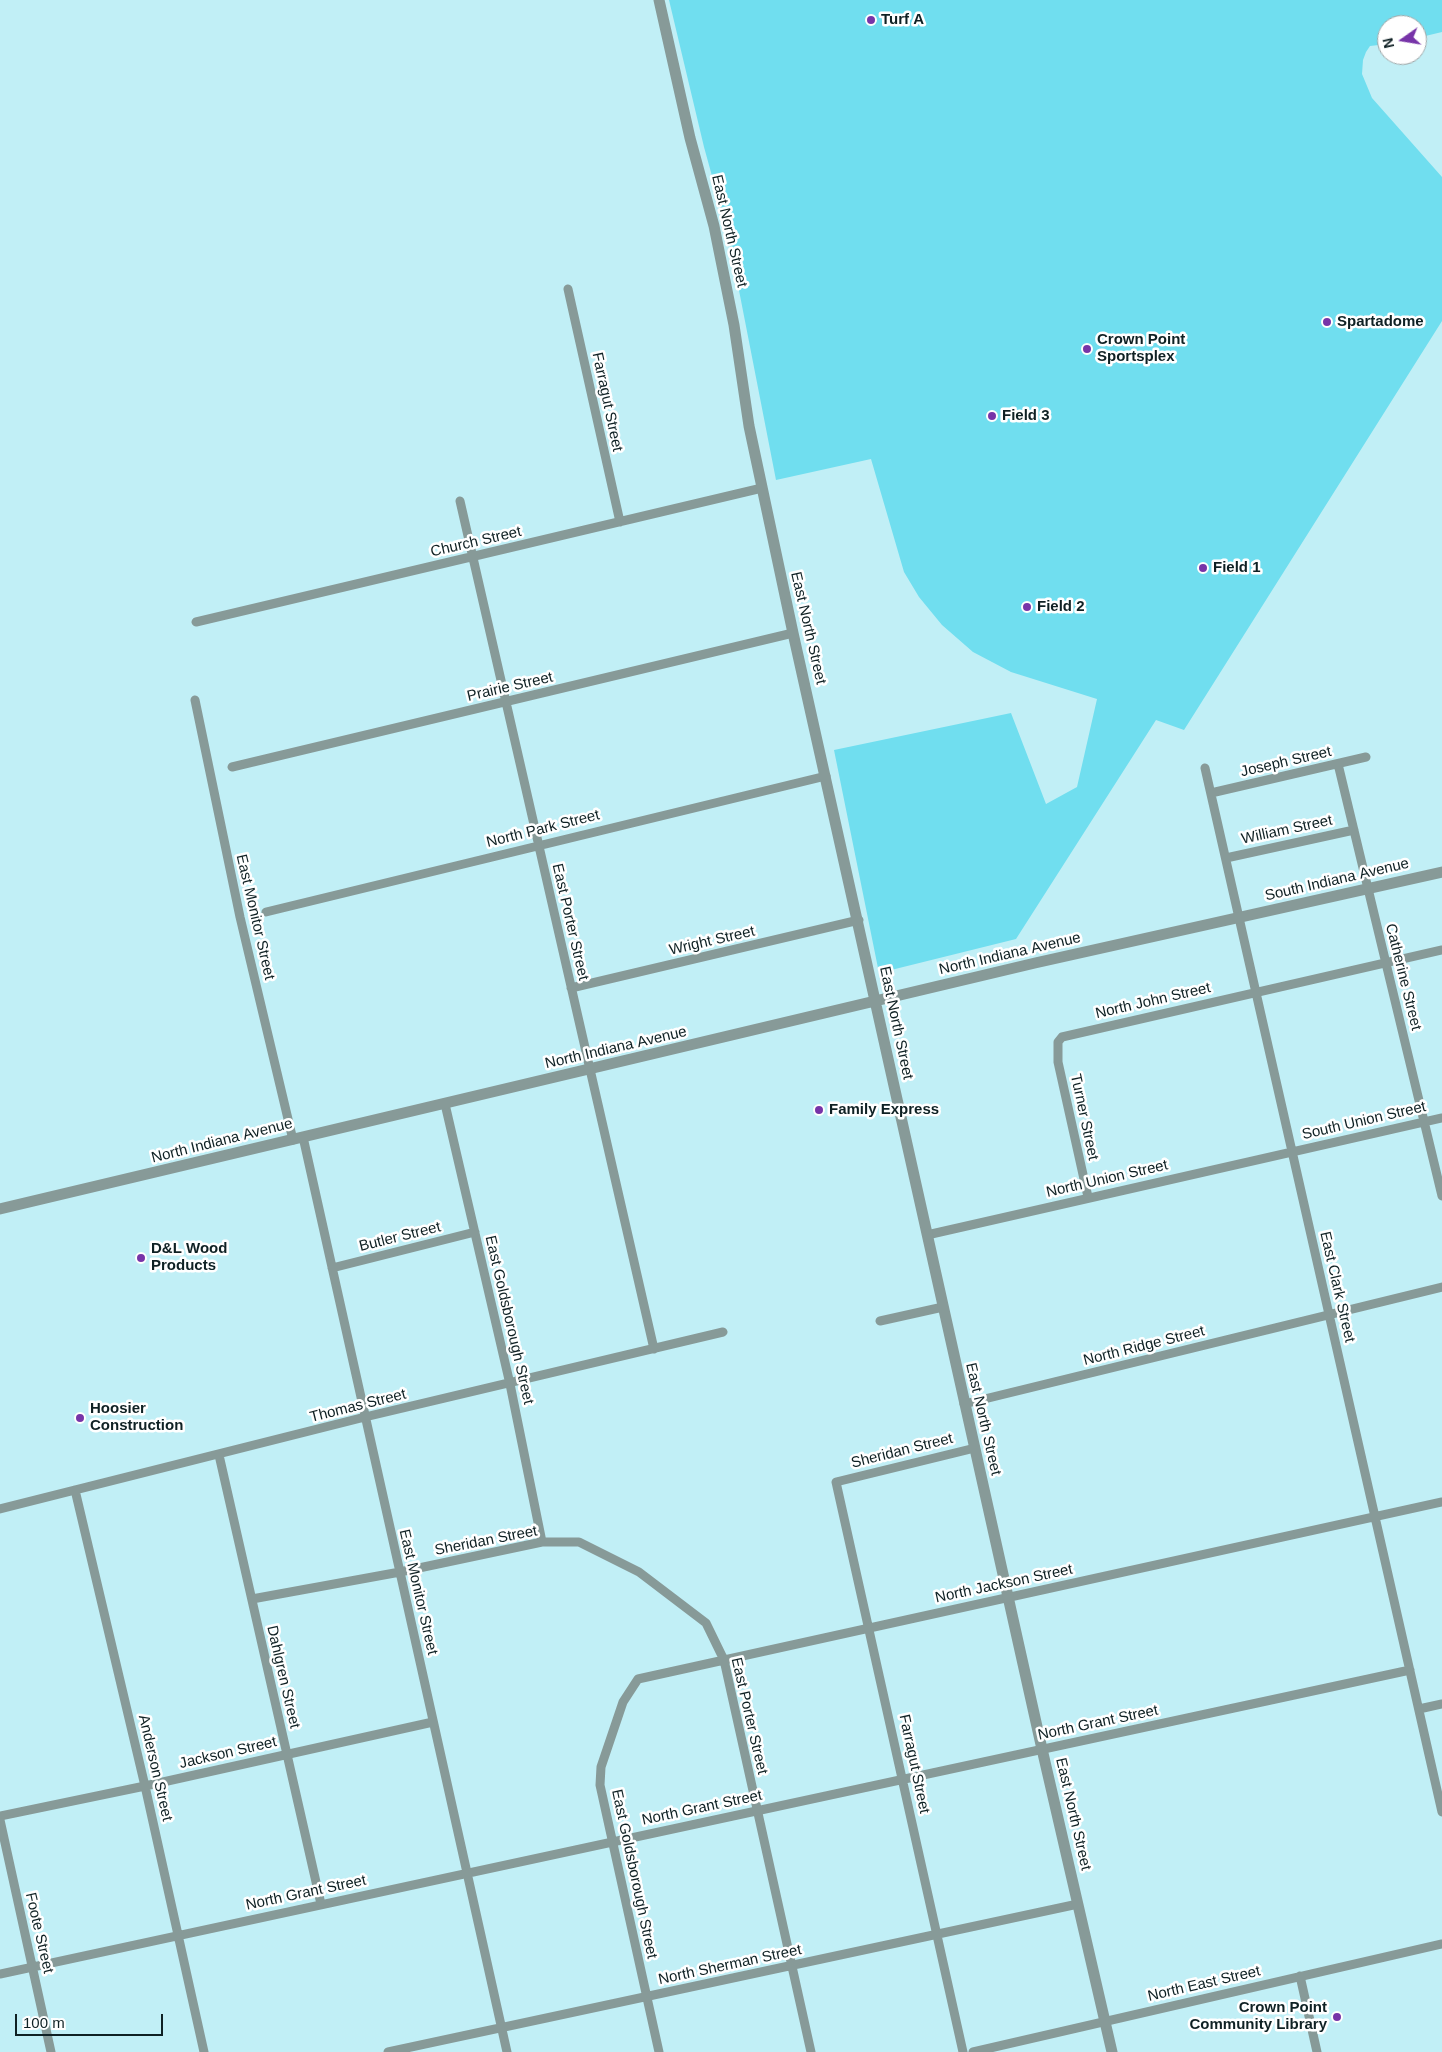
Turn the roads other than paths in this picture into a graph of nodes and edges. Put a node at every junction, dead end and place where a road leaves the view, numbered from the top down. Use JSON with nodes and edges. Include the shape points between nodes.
{"nodes":[{"id":1,"x":659,"y":0,"type":"edge"},
{"id":2,"x":568,"y":288,"type":"dead end"},
{"id":3,"x":762,"y":488,"type":"junction"},
{"id":4,"x":460,"y":502,"type":"dead end"},
{"id":5,"x":620,"y":522,"type":"junction"},
{"id":6,"x":473,"y":557,"type":"junction"},
{"id":7,"x":196,"y":622,"type":"dead end"},
{"id":8,"x":793,"y":633,"type":"junction"},
{"id":9,"x":195,"y":700,"type":"dead end"},
{"id":10,"x":505,"y":702,"type":"junction"},
{"id":11,"x":1366,"y":757,"type":"dead end"},
{"id":12,"x":1338,"y":764,"type":"junction"},
{"id":13,"x":232,"y":767,"type":"dead end"},
{"id":14,"x":1206,"y":768,"type":"dead end"},
{"id":15,"x":826,"y":776,"type":"junction"},
{"id":16,"x":1211,"y":793,"type":"junction"},
{"id":17,"x":1354,"y":830,"type":"junction"},
{"id":18,"x":538,"y":844,"type":"junction"},
{"id":19,"x":1226,"y":858,"type":"junction"},
{"id":20,"x":1442,"y":872,"type":"edge"},
{"id":21,"x":1368,"y":888,"type":"junction"},
{"id":22,"x":266,"y":912,"type":"dead end"},
{"id":23,"x":1239,"y":917,"type":"junction"},
{"id":24,"x":859,"y":920,"type":"junction"},
{"id":25,"x":1442,"y":950,"type":"edge"},
{"id":26,"x":1386,"y":962,"type":"junction"},
{"id":27,"x":572,"y":988,"type":"junction"},
{"id":28,"x":1256,"y":992,"type":"junction"},
{"id":29,"x":876,"y":1001,"type":"junction"},
{"id":30,"x":1058,"y":1042,"type":"joint"},
{"id":31,"x":591,"y":1069,"type":"junction"},
{"id":32,"x":445,"y":1104,"type":"junction"},
{"id":33,"x":1442,"y":1118,"type":"edge"},
{"id":34,"x":1424,"y":1122,"type":"junction"},
{"id":35,"x":298,"y":1138,"type":"junction"},
{"id":36,"x":1292,"y":1152,"type":"junction"},
{"id":37,"x":1442,"y":1196,"type":"edge"},
{"id":38,"x":1088,"y":1197,"type":"junction"},
{"id":39,"x":0,"y":1209,"type":"edge"},
{"id":40,"x":475,"y":1232,"type":"junction"},
{"id":41,"x":927,"y":1234,"type":"junction"},
{"id":42,"x":332,"y":1268,"type":"junction"},
{"id":43,"x":1442,"y":1287,"type":"edge"},
{"id":44,"x":943,"y":1307,"type":"junction"},
{"id":45,"x":1329,"y":1315,"type":"junction"},
{"id":46,"x":880,"y":1321,"type":"dead end"},
{"id":47,"x":723,"y":1332,"type":"dead end"},
{"id":48,"x":654,"y":1349,"type":"junction"},
{"id":49,"x":510,"y":1384,"type":"junction"},
{"id":50,"x":964,"y":1404,"type":"junction"},
{"id":51,"x":365,"y":1417,"type":"junction"},
{"id":52,"x":975,"y":1448,"type":"junction"},
{"id":53,"x":219,"y":1455,"type":"junction"},
{"id":54,"x":836,"y":1482,"type":"joint"},
{"id":55,"x":75,"y":1490,"type":"junction"},
{"id":56,"x":1442,"y":1502,"type":"edge"},
{"id":57,"x":0,"y":1509,"type":"edge"},
{"id":58,"x":1375,"y":1517,"type":"junction"},
{"id":59,"x":542,"y":1542,"type":"junction"},
{"id":60,"x":400,"y":1572,"type":"junction"},
{"id":61,"x":1009,"y":1598,"type":"junction"},
{"id":62,"x":252,"y":1599,"type":"junction"},
{"id":63,"x":706,"y":1623,"type":"joint"},
{"id":64,"x":870,"y":1627,"type":"junction"},
{"id":65,"x":724,"y":1660,"type":"junction"},
{"id":66,"x":1410,"y":1670,"type":"junction"},
{"id":67,"x":638,"y":1679,"type":"joint"},
{"id":68,"x":1442,"y":1704,"type":"edge"},
{"id":69,"x":1419,"y":1710,"type":"junction"},
{"id":70,"x":433,"y":1722,"type":"junction"},
{"id":71,"x":1042,"y":1749,"type":"junction"},
{"id":72,"x":286,"y":1754,"type":"junction"},
{"id":73,"x":903,"y":1779,"type":"junction"},
{"id":74,"x":145,"y":1786,"type":"junction"},
{"id":75,"x":757,"y":1810,"type":"junction"},
{"id":76,"x":1442,"y":1812,"type":"edge"},
{"id":77,"x":0,"y":1816,"type":"edge"},
{"id":78,"x":0,"y":1820,"type":"edge"},
{"id":79,"x":613,"y":1842,"type":"junction"},
{"id":80,"x":467,"y":1873,"type":"junction"},
{"id":81,"x":321,"y":1904,"type":"junction"},
{"id":82,"x":1078,"y":1904,"type":"junction"},
{"id":83,"x":179,"y":1935,"type":"junction"},
{"id":84,"x":936,"y":1935,"type":"junction"},
{"id":85,"x":1442,"y":1944,"type":"edge"},
{"id":86,"x":792,"y":1966,"type":"junction"},
{"id":87,"x":33,"y":1967,"type":"junction"},
{"id":88,"x":0,"y":1974,"type":"edge"},
{"id":89,"x":1300,"y":1976,"type":"junction"},
{"id":90,"x":646,"y":1997,"type":"junction"},
{"id":91,"x":1105,"y":2021,"type":"junction"},
{"id":92,"x":501,"y":2028,"type":"junction"},
{"id":93,"x":51,"y":2052,"type":"edge"},
{"id":94,"x":204,"y":2052,"type":"edge"},
{"id":95,"x":388,"y":2052,"type":"edge"},
{"id":96,"x":506,"y":2052,"type":"edge"},
{"id":97,"x":659,"y":2052,"type":"edge"},
{"id":98,"x":811,"y":2052,"type":"edge"},
{"id":99,"x":964,"y":2052,"type":"edge"},
{"id":100,"x":973,"y":2052,"type":"edge"},
{"id":101,"x":1112,"y":2052,"type":"edge"},
{"id":102,"x":1318,"y":2052,"type":"edge"}],
"edges":[{"from":1,"to":3,"type":"street","name":"East North Street","via":[[723,271]]},
{"from":2,"to":5,"type":"street","name":"Farragut Street"},
{"from":3,"to":5,"type":"street","name":"Church Street"},
{"from":3,"to":8,"type":"street","name":"East North Street"},
{"from":4,"to":6,"type":"street","name":"East Porter Street"},
{"from":5,"to":6,"type":"street","name":"Church Street"},
{"from":6,"to":7,"type":"street","name":"Church Street"},
{"from":6,"to":10,"type":"street","name":"East Porter Street"},
{"from":8,"to":10,"type":"street","name":"Prairie Street"},
{"from":8,"to":15,"type":"street","name":"East North Street"},
{"from":9,"to":35,"type":"street","name":"East Monitor Street","via":[[240,918]]},
{"from":10,"to":13,"type":"street","name":"Prairie Street"},
{"from":10,"to":18,"type":"street","name":"East Porter Street"},
{"from":11,"to":12,"type":"street","name":"Joseph Street"},
{"from":12,"to":16,"type":"street","name":"Joseph Street"},
{"from":12,"to":17,"type":"street","name":"Catherine Street"},
{"from":14,"to":16,"type":"street","name":"East Clark Street"},
{"from":15,"to":18,"type":"street","name":"North Park Street"},
{"from":15,"to":24,"type":"street","name":"East North Street"},
{"from":16,"to":19,"type":"street","name":"East Clark Street"},
{"from":17,"to":19,"type":"street","name":"William Street"},
{"from":17,"to":21,"type":"street","name":"Catherine Street"},
{"from":18,"to":22,"type":"street","name":"North Park Street"},
{"from":18,"to":27,"type":"street","name":"East Porter Street"},
{"from":19,"to":23,"type":"street","name":"East Clark Street"},
{"from":20,"to":21,"type":"street","name":"South Indiana Avenue"},
{"from":21,"to":23,"type":"street","name":"South Indiana Avenue"},
{"from":21,"to":26,"type":"street","name":"Catherine Street"},
{"from":23,"to":28,"type":"street","name":"East Clark Street"},
{"from":23,"to":29,"type":"street","name":"North Indiana Avenue"},
{"from":24,"to":27,"type":"street","name":"Wright Street"},
{"from":24,"to":29,"type":"street","name":"East North Street"},
{"from":25,"to":26,"type":"street","name":"North John Street"},
{"from":26,"to":28,"type":"street","name":"North John Street"},
{"from":26,"to":34,"type":"street","name":"Catherine Street"},
{"from":27,"to":31,"type":"street","name":"East Porter Street"},
{"from":28,"to":30,"type":"street","name":"North John Street","via":[[1072,1034]]},
{"from":28,"to":36,"type":"street","name":"East Clark Street"},
{"from":29,"to":31,"type":"street","name":"North Indiana Avenue"},
{"from":29,"to":41,"type":"street","name":"East North Street"},
{"from":30,"to":38,"type":"street","name":"Turner Street","via":[[1058,1062]]},
{"from":31,"to":32,"type":"street","name":"North Indiana Avenue"},
{"from":31,"to":48,"type":"street","name":"East Porter Street"},
{"from":32,"to":35,"type":"street","name":"North Indiana Avenue"},
{"from":32,"to":40,"type":"street","name":"East Goldsborough Street"},
{"from":33,"to":34,"type":"street","name":"South Union Street"},
{"from":34,"to":36,"type":"street","name":"South Union Street"},
{"from":34,"to":37,"type":"street","name":"Catherine Street"},
{"from":35,"to":39,"type":"street","name":"North Indiana Avenue"},
{"from":35,"to":42,"type":"street","name":"East Monitor Street"},
{"from":36,"to":38,"type":"street","name":"North Union Street"},
{"from":36,"to":45,"type":"street","name":"East Clark Street"},
{"from":38,"to":41,"type":"street","name":"North Union Street"},
{"from":40,"to":42,"type":"street","name":"Butler Street"},
{"from":40,"to":49,"type":"street","name":"East Goldsborough Street"},
{"from":41,"to":44,"type":"street","name":"East North Street"},
{"from":42,"to":51,"type":"street","name":"East Monitor Street"},
{"from":43,"to":45,"type":"street","name":"North Ridge Street"},
{"from":44,"to":46,"type":"street"},
{"from":44,"to":50,"type":"street","name":"East North Street"},
{"from":45,"to":50,"type":"street","name":"North Ridge Street"},
{"from":45,"to":58,"type":"street","name":"East Clark Street"},
{"from":47,"to":48,"type":"street","name":"Thomas Street"},
{"from":48,"to":49,"type":"street","name":"Thomas Street"},
{"from":49,"to":51,"type":"street","name":"Thomas Street"},
{"from":49,"to":59,"type":"street","name":"East Goldsborough Street"},
{"from":50,"to":52,"type":"street","name":"East North Street"},
{"from":51,"to":53,"type":"street","name":"Thomas Street"},
{"from":51,"to":60,"type":"street","name":"East Monitor Street"},
{"from":52,"to":54,"type":"street","name":"Sheridan Street"},
{"from":52,"to":61,"type":"street","name":"East North Street"},
{"from":53,"to":55,"type":"street","name":"Thomas Street"},
{"from":53,"to":62,"type":"street","name":"Dahlgren Street"},
{"from":54,"to":64,"type":"street","name":"Farragut Street"},
{"from":55,"to":57,"type":"street","name":"Thomas Street"},
{"from":55,"to":74,"type":"street","name":"Anderson Street"},
{"from":56,"to":58,"type":"street","name":"North Jackson Street"},
{"from":58,"to":61,"type":"street","name":"North Jackson Street"},
{"from":58,"to":66,"type":"street","name":"East Clark Street"},
{"from":59,"to":60,"type":"street","name":"Sheridan Street"},
{"from":59,"to":63,"type":"street","name":"Sheridan Street","via":[[579,1542],[639,1572]]},
{"from":60,"to":62,"type":"street","name":"Sheridan Street"},
{"from":60,"to":70,"type":"street","name":"East Monitor Street"},
{"from":61,"to":64,"type":"street","name":"North Jackson Street"},
{"from":61,"to":71,"type":"street","name":"East North Street"},
{"from":62,"to":72,"type":"street","name":"Dahlgren Street"},
{"from":63,"to":65,"type":"street","name":"East Porter Street"},
{"from":64,"to":65,"type":"street","name":"North Jackson Street"},
{"from":64,"to":73,"type":"street","name":"Farragut Street"},
{"from":65,"to":67,"type":"street","name":"North Jackson Street"},
{"from":65,"to":75,"type":"street","name":"East Porter Street"},
{"from":66,"to":69,"type":"street","name":"East Clark Street"},
{"from":66,"to":71,"type":"street","name":"North Grant Street"},
{"from":67,"to":79,"type":"street","name":"East Goldsborough Street","via":[[623,1702],[601,1767],[600,1785]]},
{"from":68,"to":69,"type":"street"},
{"from":69,"to":76,"type":"street","name":"East Clark Street"},
{"from":70,"to":72,"type":"street","name":"Jackson Street"},
{"from":70,"to":80,"type":"street","name":"East Monitor Street"},
{"from":71,"to":73,"type":"street","name":"North Grant Street"},
{"from":71,"to":82,"type":"street","name":"East North Street"},
{"from":72,"to":74,"type":"street","name":"Jackson Street"},
{"from":72,"to":81,"type":"street","name":"Dahlgren Street"},
{"from":73,"to":75,"type":"street","name":"North Grant Street"},
{"from":73,"to":84,"type":"street","name":"Farragut Street"},
{"from":74,"to":77,"type":"street","name":"Jackson Street"},
{"from":74,"to":83,"type":"street","name":"Anderson Street"},
{"from":75,"to":79,"type":"street","name":"North Grant Street"},
{"from":75,"to":86,"type":"street","name":"East Porter Street"},
{"from":78,"to":87,"type":"street","name":"Foote Street"},
{"from":79,"to":80,"type":"street","name":"North Grant Street"},
{"from":79,"to":90,"type":"street","name":"East Goldsborough Street"},
{"from":80,"to":81,"type":"street","name":"North Grant Street"},
{"from":80,"to":92,"type":"street","name":"East Monitor Street"},
{"from":81,"to":83,"type":"street","name":"North Grant Street"},
{"from":82,"to":84,"type":"street","name":"North Sherman Street"},
{"from":82,"to":91,"type":"street","name":"East North Street"},
{"from":83,"to":87,"type":"street","name":"North Grant Street"},
{"from":83,"to":94,"type":"street","name":"Anderson Street"},
{"from":84,"to":86,"type":"street","name":"North Sherman Street"},
{"from":84,"to":99,"type":"street","name":"Farragut Street"},
{"from":85,"to":89,"type":"street","name":"North East Street"},
{"from":86,"to":90,"type":"street","name":"North Sherman Street"},
{"from":86,"to":98,"type":"street","name":"East Porter Street"},
{"from":87,"to":88,"type":"street","name":"North Grant Street"},
{"from":87,"to":93,"type":"street","name":"Foote Street"},
{"from":89,"to":91,"type":"street","name":"North East Street"},
{"from":89,"to":102,"type":"street"},
{"from":90,"to":92,"type":"street","name":"North Sherman Street"},
{"from":90,"to":97,"type":"street","name":"East Goldsborough Street"},
{"from":91,"to":100,"type":"street","name":"North East Street"},
{"from":91,"to":101,"type":"street","name":"East North Street"},
{"from":92,"to":95,"type":"street","name":"North Sherman Street"},
{"from":92,"to":96,"type":"street","name":"East Monitor Street"}]}
